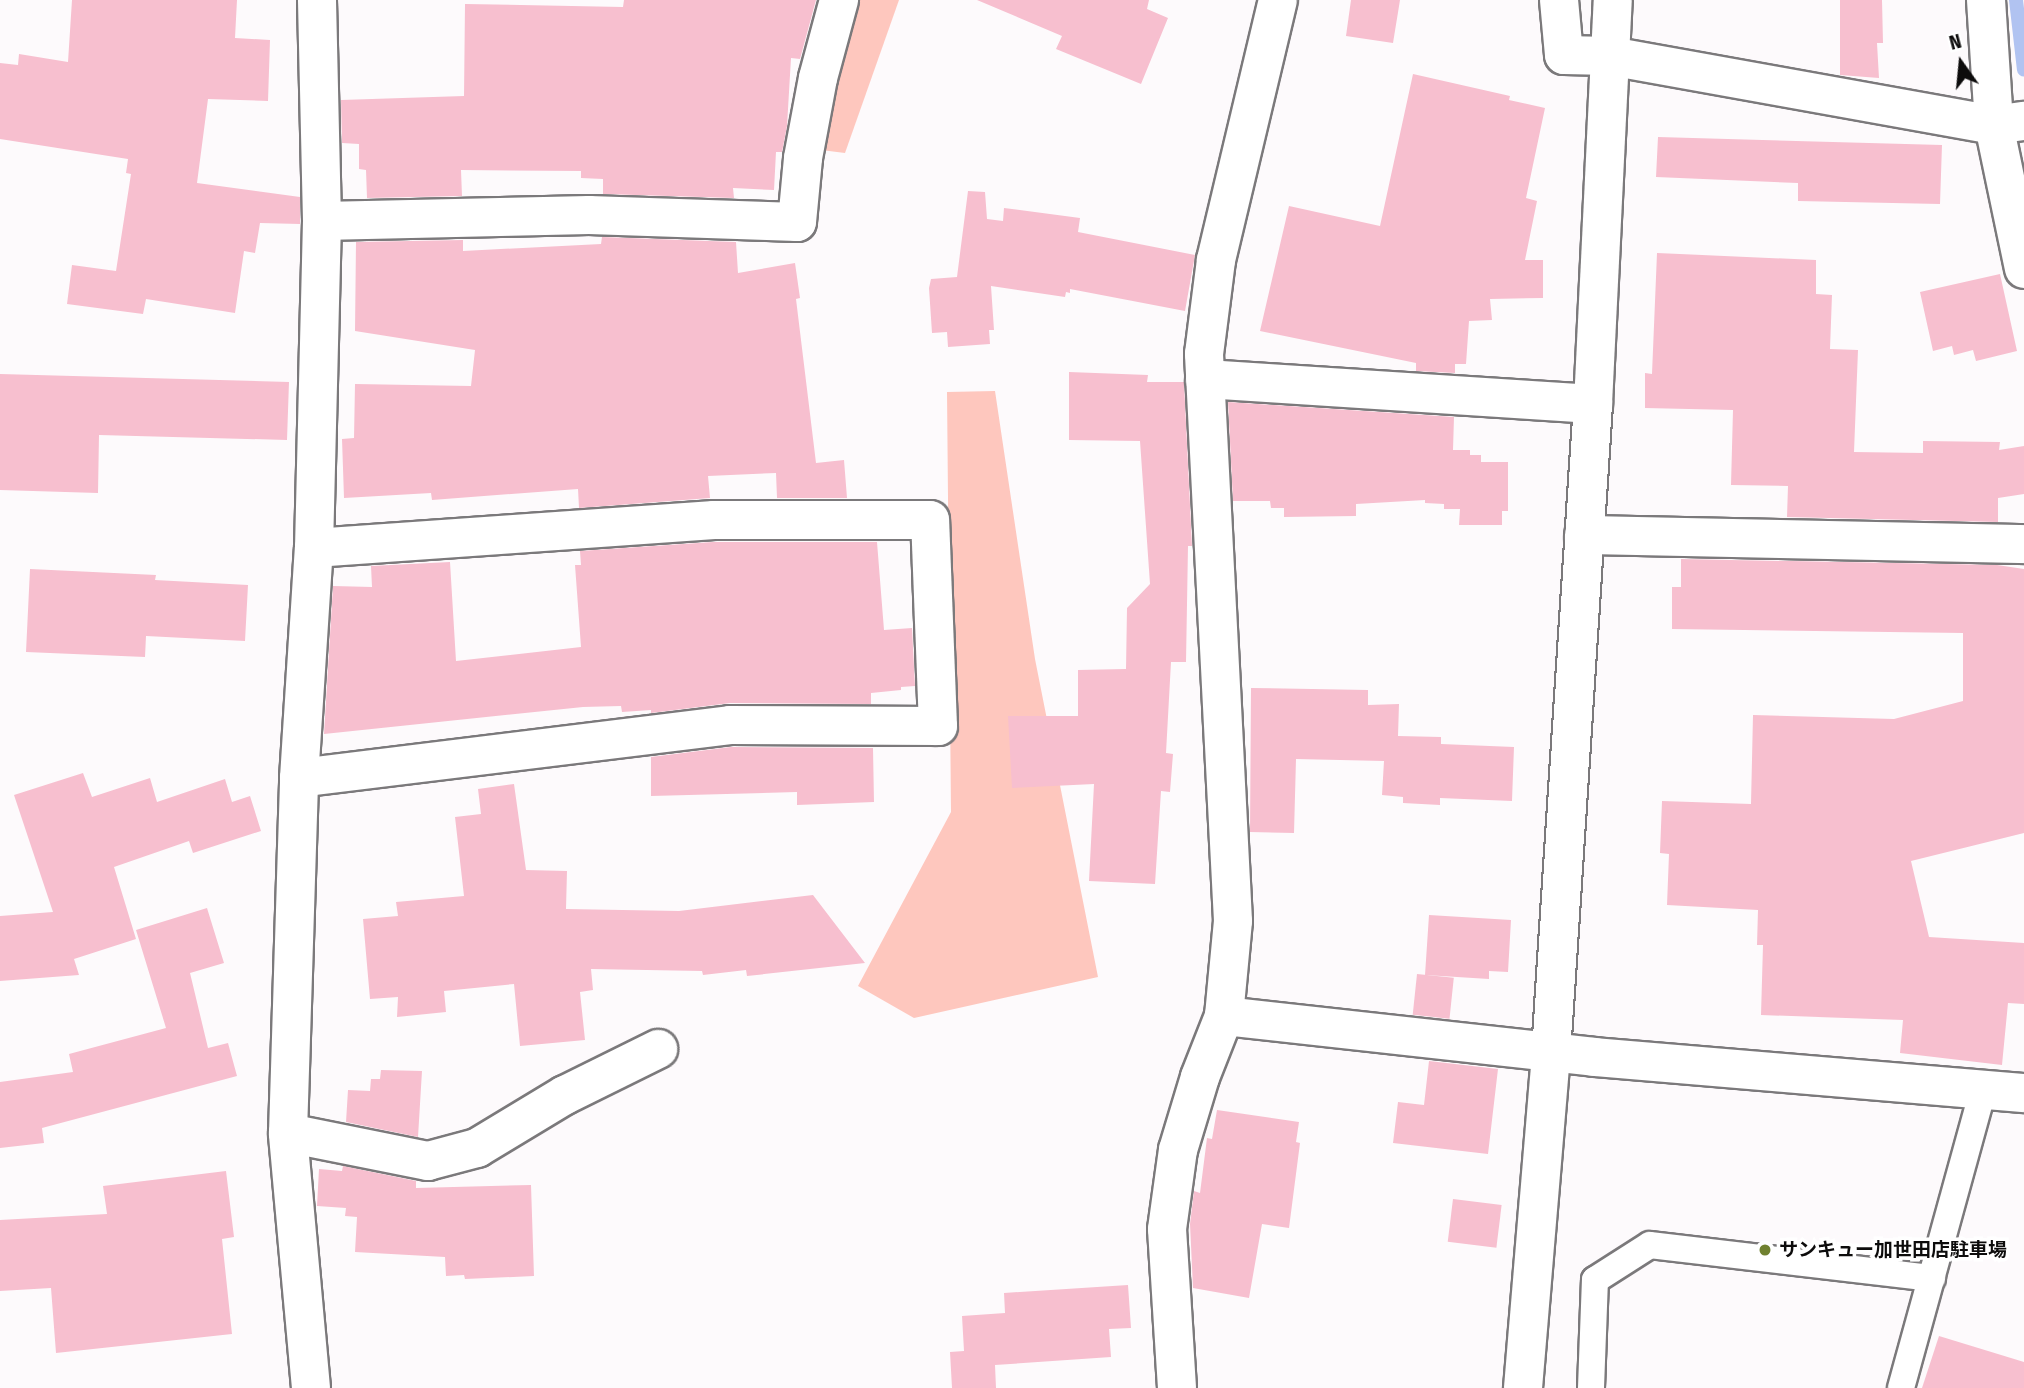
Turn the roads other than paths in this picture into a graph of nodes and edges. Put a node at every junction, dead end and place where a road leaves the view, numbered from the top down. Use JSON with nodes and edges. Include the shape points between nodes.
{"nodes":[{"id":1,"x":317,"y":0,"type":"edge"},
{"id":2,"x":839,"y":0,"type":"edge"},
{"id":3,"x":1278,"y":0,"type":"edge"},
{"id":4,"x":1559,"y":0,"type":"edge"},
{"id":5,"x":1613,"y":0,"type":"edge"},
{"id":6,"x":1986,"y":0,"type":"edge"},
{"id":7,"x":1610,"y":56,"type":"junction"},
{"id":8,"x":2010,"y":123,"type":"edge"},
{"id":9,"x":322,"y":221,"type":"junction"},
{"id":10,"x":2024,"y":268,"type":"edge"},
{"id":11,"x":1205,"y":379,"type":"junction"},
{"id":12,"x":1593,"y":404,"type":"junction"},
{"id":13,"x":1584,"y":535,"type":"junction"},
{"id":14,"x":2024,"y":544,"type":"edge"},
{"id":15,"x":314,"y":548,"type":"junction"},
{"id":16,"x":299,"y":778,"type":"junction"},
{"id":17,"x":1224,"y":1017,"type":"junction"},
{"id":18,"x":658,"y":1049,"type":"dead end"},
{"id":19,"x":1551,"y":1053,"type":"junction"},
{"id":20,"x":1984,"y":1087,"type":"junction"},
{"id":21,"x":2024,"y":1093,"type":"edge"},
{"id":22,"x":288,"y":1133,"type":"junction"},
{"id":23,"x":1932,"y":1278,"type":"junction"},
{"id":24,"x":311,"y":1388,"type":"edge"},
{"id":25,"x":1177,"y":1388,"type":"edge"},
{"id":26,"x":1523,"y":1388,"type":"edge"},
{"id":27,"x":1591,"y":1388,"type":"edge"},
{"id":28,"x":1900,"y":1388,"type":"edge"}],
"edges":[{"from":1,"to":9,"type":"street"},
{"from":2,"to":9,"type":"street","via":[[818,78],[797,222],[589,215]]},
{"from":3,"to":11,"type":"street","via":[[1216,260]]},
{"from":4,"to":7,"type":"street","via":[[1564,55]]},
{"from":5,"to":7,"type":"street"},
{"from":6,"to":8,"type":"street"},
{"from":7,"to":8,"type":"street"},
{"from":7,"to":12,"type":"street"},
{"from":8,"to":10,"type":"street"},
{"from":9,"to":15,"type":"street"},
{"from":11,"to":12,"type":"street"},
{"from":11,"to":17,"type":"street","via":[[1233,921]]},
{"from":12,"to":13,"type":"street"},
{"from":13,"to":14,"type":"street"},
{"from":13,"to":19,"type":"street"},
{"from":15,"to":16,"type":"street"},
{"from":15,"to":16,"type":"street","via":[[715,520],[930,520],[938,726],[730,725]]},
{"from":16,"to":22,"type":"street"},
{"from":17,"to":19,"type":"street"},
{"from":17,"to":25,"type":"street","via":[[1178,1150],[1167,1229]]},
{"from":18,"to":22,"type":"street","via":[[477,1148],[428,1161]]},
{"from":19,"to":20,"type":"street"},
{"from":19,"to":26,"type":"street"},
{"from":20,"to":21,"type":"street"},
{"from":20,"to":23,"type":"lane"},
{"from":22,"to":24,"type":"street"},
{"from":23,"to":27,"type":"lane","via":[[1650,1245],[1595,1280]]},
{"from":23,"to":28,"type":"lane"}]}
